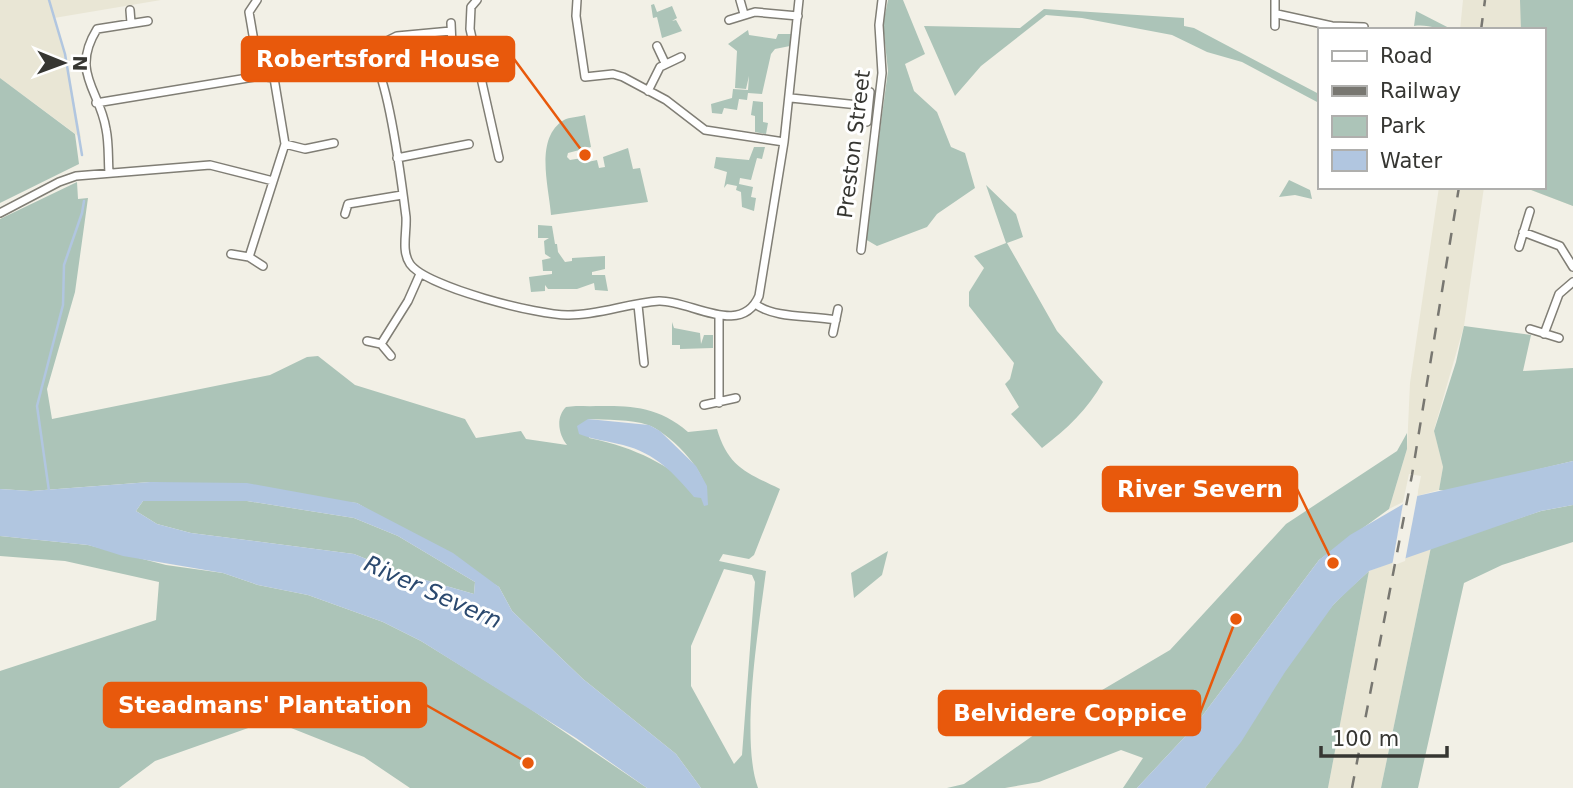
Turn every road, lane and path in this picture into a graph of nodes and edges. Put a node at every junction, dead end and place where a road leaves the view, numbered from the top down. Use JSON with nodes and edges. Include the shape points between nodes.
{"nodes":[{"id":1,"x":257,"y":0,"type":"edge"},
{"id":2,"x":577,"y":0,"type":"edge"},
{"id":3,"x":740,"y":0,"type":"edge"},
{"id":4,"x":799,"y":0,"type":"edge"},
{"id":5,"x":882,"y":0,"type":"edge"},
{"id":6,"x":1275,"y":0,"type":"edge"},
{"id":7,"x":472,"y":2,"type":"edge"},
{"id":8,"x":130,"y":9,"type":"dead end"},
{"id":9,"x":744,"y":14,"type":"junction"},
{"id":10,"x":1277,"y":14,"type":"junction"},
{"id":11,"x":798,"y":16,"type":"junction"},
{"id":12,"x":148,"y":20,"type":"dead end"},
{"id":13,"x":729,"y":20,"type":"dead end"},
{"id":14,"x":131,"y":23,"type":"junction"},
{"id":15,"x":1275,"y":26,"type":"dead end"},
{"id":16,"x":1364,"y":27,"type":"dead end"},
{"id":17,"x":1344,"y":28,"type":"edge"},
{"id":18,"x":452,"y":46,"type":"dead end"},
{"id":19,"x":657,"y":46,"type":"dead end"},
{"id":20,"x":681,"y":57,"type":"dead end"},
{"id":21,"x":374,"y":61,"type":"junction"},
{"id":22,"x":665,"y":63,"type":"junction"},
{"id":23,"x":260,"y":76,"type":"junction"},
{"id":24,"x":497,"y":76,"type":"dead end"},
{"id":25,"x":274,"y":78,"type":"junction"},
{"id":26,"x":481,"y":78,"type":"junction"},
{"id":27,"x":648,"y":91,"type":"junction"},
{"id":28,"x":870,"y":92,"type":"dead end"},
{"id":29,"x":790,"y":99,"type":"junction"},
{"id":30,"x":96,"y":103,"type":"junction"},
{"id":31,"x":869,"y":106,"type":"junction"},
{"id":32,"x":867,"y":122,"type":"dead end"},
{"id":33,"x":784,"y":142,"type":"junction"},
{"id":34,"x":334,"y":143,"type":"dead end"},
{"id":35,"x":285,"y":144,"type":"junction"},
{"id":36,"x":469,"y":144,"type":"dead end"},
{"id":37,"x":397,"y":158,"type":"junction"},
{"id":38,"x":499,"y":158,"type":"dead end"},
{"id":39,"x":109,"y":173,"type":"junction"},
{"id":40,"x":273,"y":181,"type":"junction"},
{"id":41,"x":402,"y":195,"type":"junction"},
{"id":42,"x":1530,"y":211,"type":"dead end"},
{"id":43,"x":0,"y":213,"type":"edge"},
{"id":44,"x":345,"y":214,"type":"dead end"},
{"id":45,"x":1523,"y":232,"type":"junction"},
{"id":46,"x":1519,"y":247,"type":"dead end"},
{"id":47,"x":861,"y":250,"type":"dead end"},
{"id":48,"x":231,"y":254,"type":"dead end"},
{"id":49,"x":249,"y":257,"type":"junction"},
{"id":50,"x":263,"y":266,"type":"dead end"},
{"id":51,"x":1573,"y":267,"type":"edge"},
{"id":52,"x":420,"y":274,"type":"junction"},
{"id":53,"x":1573,"y":282,"type":"edge"},
{"id":54,"x":755,"y":304,"type":"junction"},
{"id":55,"x":638,"y":305,"type":"junction"},
{"id":56,"x":838,"y":309,"type":"dead end"},
{"id":57,"x":719,"y":316,"type":"junction"},
{"id":58,"x":836,"y":320,"type":"junction"},
{"id":59,"x":1530,"y":329,"type":"dead end"},
{"id":60,"x":833,"y":333,"type":"dead end"},
{"id":61,"x":1544,"y":334,"type":"junction"},
{"id":62,"x":1559,"y":338,"type":"dead end"},
{"id":63,"x":367,"y":341,"type":"dead end"},
{"id":64,"x":381,"y":344,"type":"junction"},
{"id":65,"x":391,"y":356,"type":"dead end"},
{"id":66,"x":644,"y":363,"type":"dead end"},
{"id":67,"x":736,"y":398,"type":"dead end"},
{"id":68,"x":719,"y":403,"type":"junction"},
{"id":69,"x":704,"y":405,"type":"dead end"}],
"edges":[{"from":1,"to":23,"type":"street","via":[[249,12]]},
{"from":2,"to":27,"type":"street","via":[[585,77],[618,75]]},
{"from":3,"to":9,"type":"street"},
{"from":4,"to":11,"type":"street"},
{"from":5,"to":47,"type":"street","name":"Preston Street","via":[[882,73]]},
{"from":6,"to":10,"type":"street"},
{"from":7,"to":26,"type":"street","via":[[470,29]]},
{"from":8,"to":14,"type":"street"},
{"from":9,"to":11,"type":"street"},
{"from":9,"to":13,"type":"street"},
{"from":10,"to":15,"type":"street"},
{"from":10,"to":17,"type":"street"},
{"from":11,"to":29,"type":"street"},
{"from":12,"to":14,"type":"street"},
{"from":14,"to":30,"type":"street","via":[[97,29],[90,41],[86,74]]},
{"from":16,"to":17,"type":"street"},
{"from":18,"to":21,"type":"street","via":[[451,27],[397,36]]},
{"from":19,"to":22,"type":"street"},
{"from":20,"to":22,"type":"street"},
{"from":21,"to":25,"type":"street"},
{"from":21,"to":37,"type":"street"},
{"from":22,"to":27,"type":"street"},
{"from":23,"to":25,"type":"street"},
{"from":23,"to":30,"type":"street"},
{"from":24,"to":26,"type":"street"},
{"from":25,"to":35,"type":"street"},
{"from":26,"to":38,"type":"street"},
{"from":27,"to":33,"type":"street","via":[[705,130]]},
{"from":28,"to":31,"type":"street"},
{"from":29,"to":31,"type":"street"},
{"from":29,"to":33,"type":"street"},
{"from":30,"to":39,"type":"street","via":[[106,126]]},
{"from":31,"to":32,"type":"street"},
{"from":33,"to":54,"type":"street"},
{"from":34,"to":35,"type":"street","via":[[305,149]]},
{"from":35,"to":40,"type":"street"},
{"from":36,"to":37,"type":"street"},
{"from":37,"to":41,"type":"street"},
{"from":39,"to":40,"type":"street","via":[[210,165]]},
{"from":39,"to":43,"type":"street","via":[[67,178]]},
{"from":40,"to":49,"type":"street"},
{"from":41,"to":44,"type":"street","via":[[348,204]]},
{"from":41,"to":52,"type":"street","via":[[405,253]]},
{"from":42,"to":45,"type":"street"},
{"from":45,"to":46,"type":"street"},
{"from":45,"to":51,"type":"street","via":[[1560,246]]},
{"from":48,"to":49,"type":"street"},
{"from":49,"to":50,"type":"street"},
{"from":52,"to":55,"type":"street","via":[[485,300],[547,314],[595,314]]},
{"from":52,"to":64,"type":"street"},
{"from":53,"to":61,"type":"street","via":[[1559,294]]},
{"from":54,"to":57,"type":"street","via":[[742,314]]},
{"from":54,"to":58,"type":"street","via":[[777,314]]},
{"from":55,"to":57,"type":"street","via":[[684,303]]},
{"from":55,"to":66,"type":"street"},
{"from":56,"to":58,"type":"street"},
{"from":57,"to":68,"type":"street"},
{"from":58,"to":60,"type":"street"},
{"from":59,"to":61,"type":"street"},
{"from":61,"to":62,"type":"street"},
{"from":63,"to":64,"type":"street"},
{"from":64,"to":65,"type":"street"},
{"from":67,"to":68,"type":"street"},
{"from":68,"to":69,"type":"street"}]}
